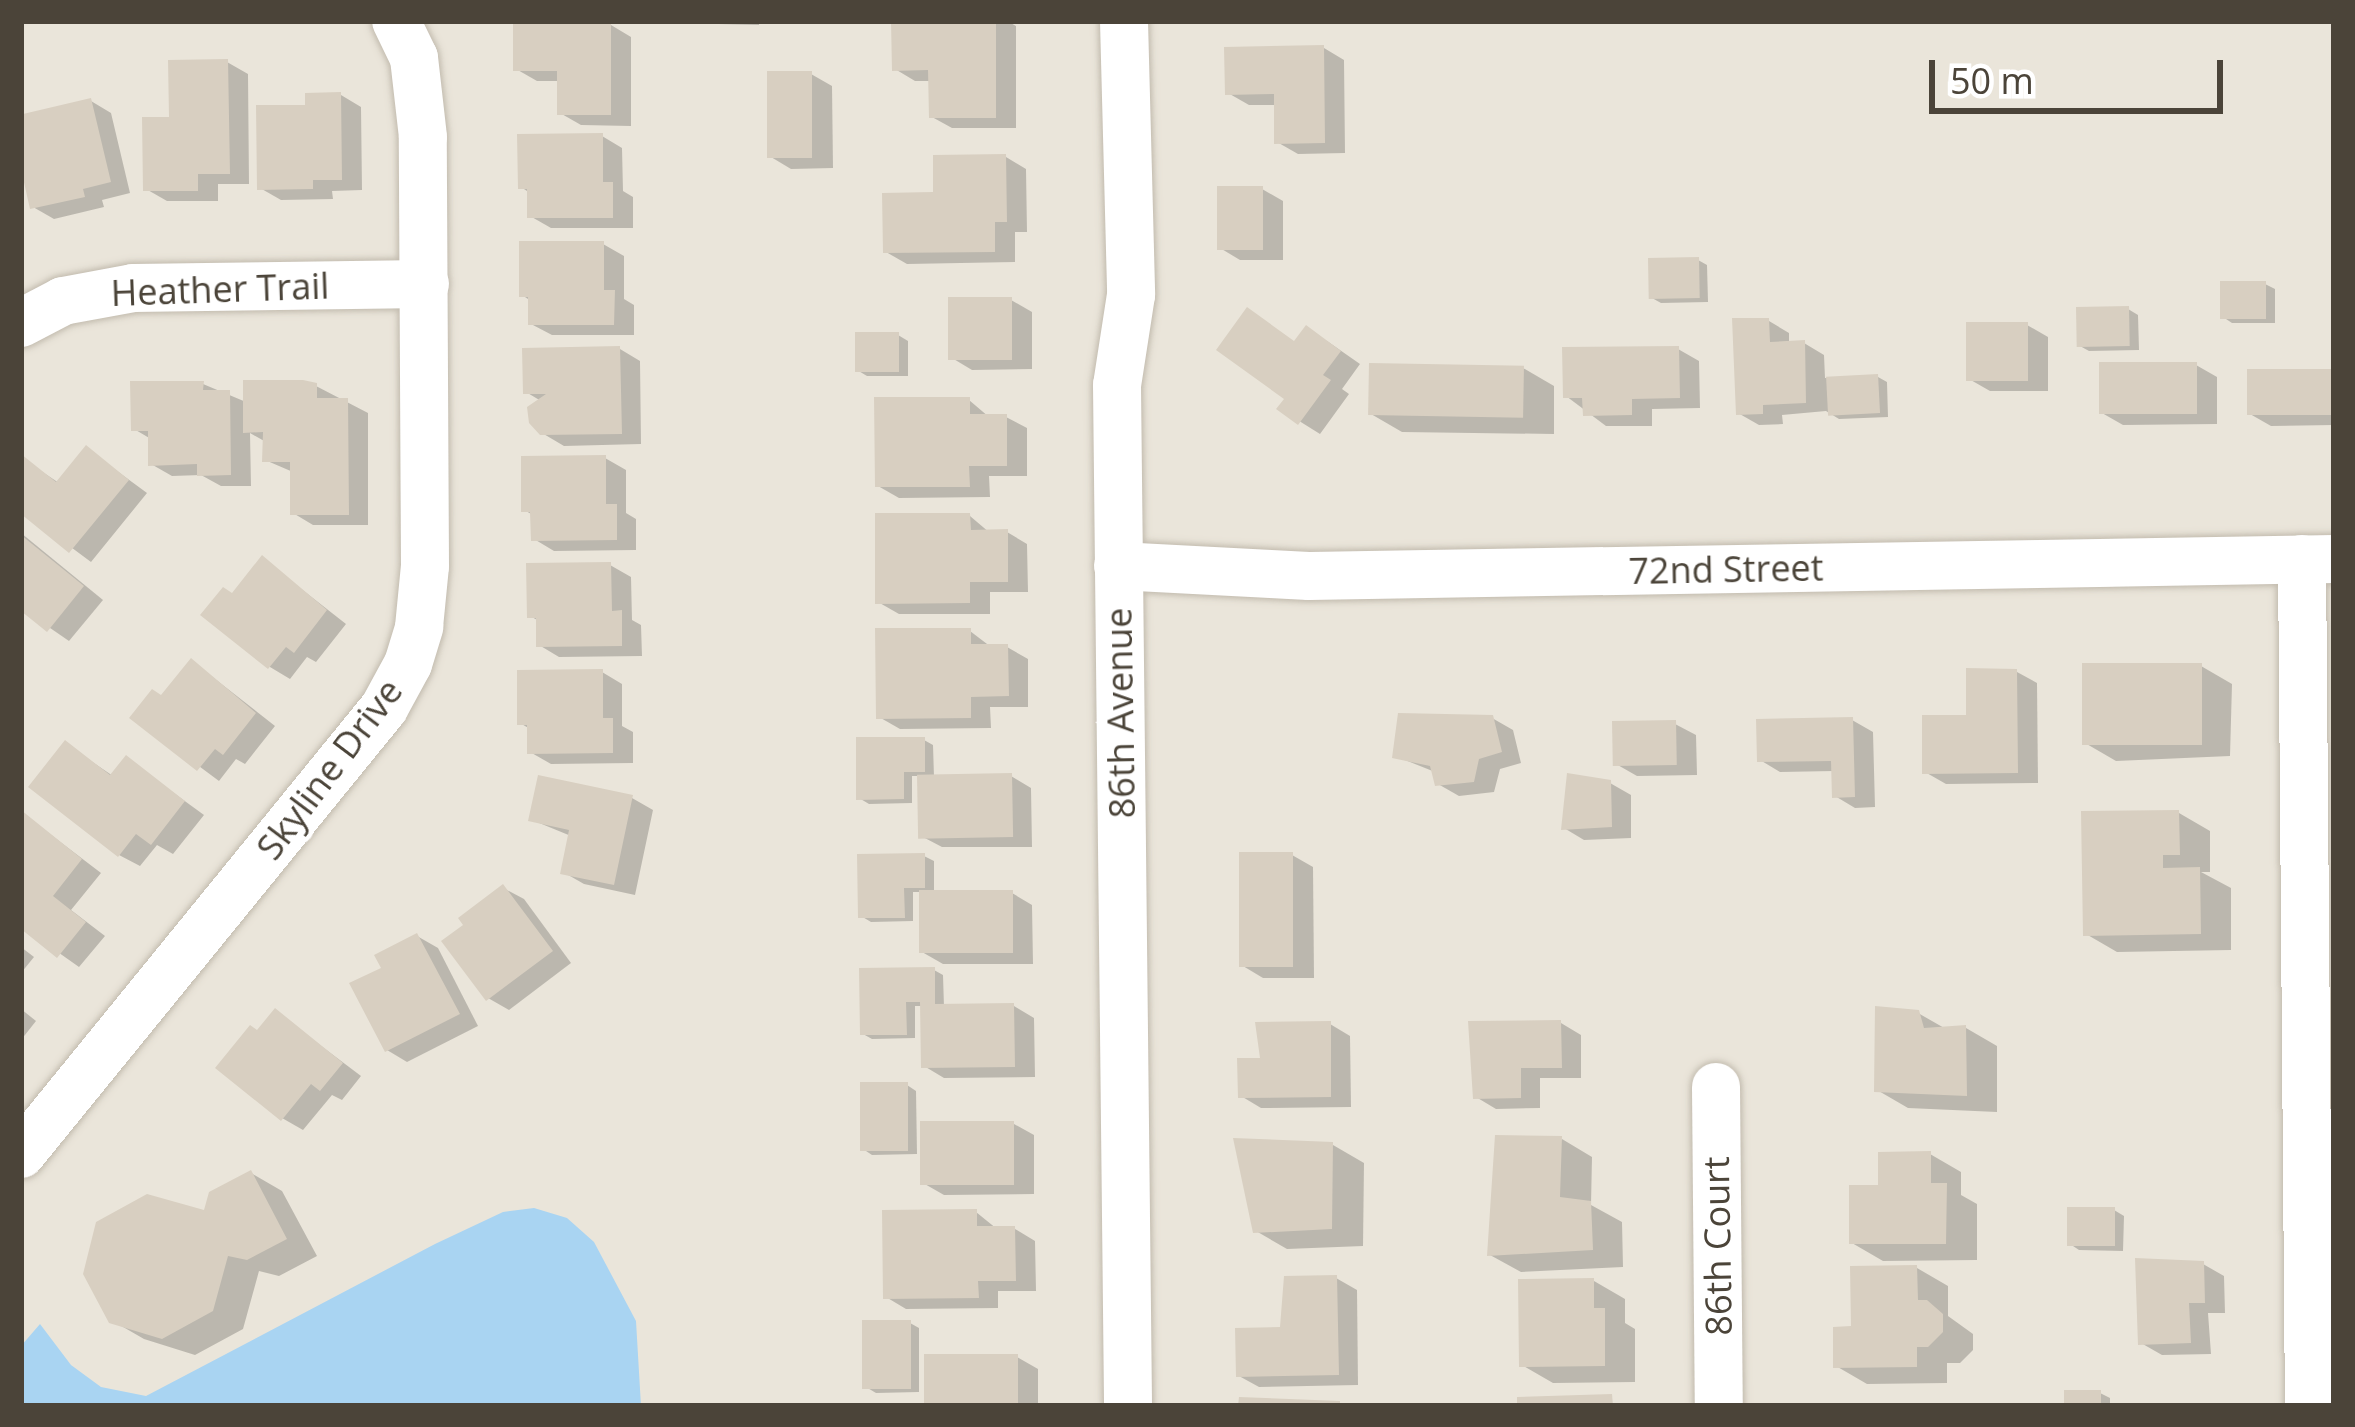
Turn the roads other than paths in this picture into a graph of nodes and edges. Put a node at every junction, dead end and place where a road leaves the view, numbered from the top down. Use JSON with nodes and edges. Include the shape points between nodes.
{"nodes":[{"id":1,"x":396,"y":21,"type":"edge"},
{"id":2,"x":1124,"y":21,"type":"edge"},
{"id":3,"x":425,"y":284,"type":"junction"},
{"id":4,"x":21,"y":322,"type":"edge"},
{"id":5,"x":2318,"y":559,"type":"edge"},
{"id":6,"x":1118,"y":566,"type":"junction"},
{"id":7,"x":1715,"y":1087,"type":"dead end"},
{"id":8,"x":21,"y":1154,"type":"edge"},
{"id":9,"x":1128,"y":1406,"type":"edge"},
{"id":10,"x":1719,"y":1406,"type":"edge"},
{"id":11,"x":2309,"y":1406,"type":"edge"}],
"edges":[{"from":1,"to":3,"type":"street","name":"Skyline Drive","via":[[414,58],[423,137]]},
{"from":2,"to":6,"type":"street","name":"86th Avenue","via":[[1132,296],[1117,385]]},
{"from":3,"to":4,"type":"street","name":"Heather Trail","via":[[133,288],[63,301]]},
{"from":3,"to":8,"type":"street","name":"Skyline Drive","via":[[424,597],[408,664],[384,708]]},
{"from":5,"to":6,"type":"street","name":"72nd Street","via":[[1309,576]]},
{"from":5,"to":11,"type":"street"},
{"from":6,"to":9,"type":"street","name":"86th Avenue"},
{"from":7,"to":10,"type":"street","name":"86th Court"}]}
